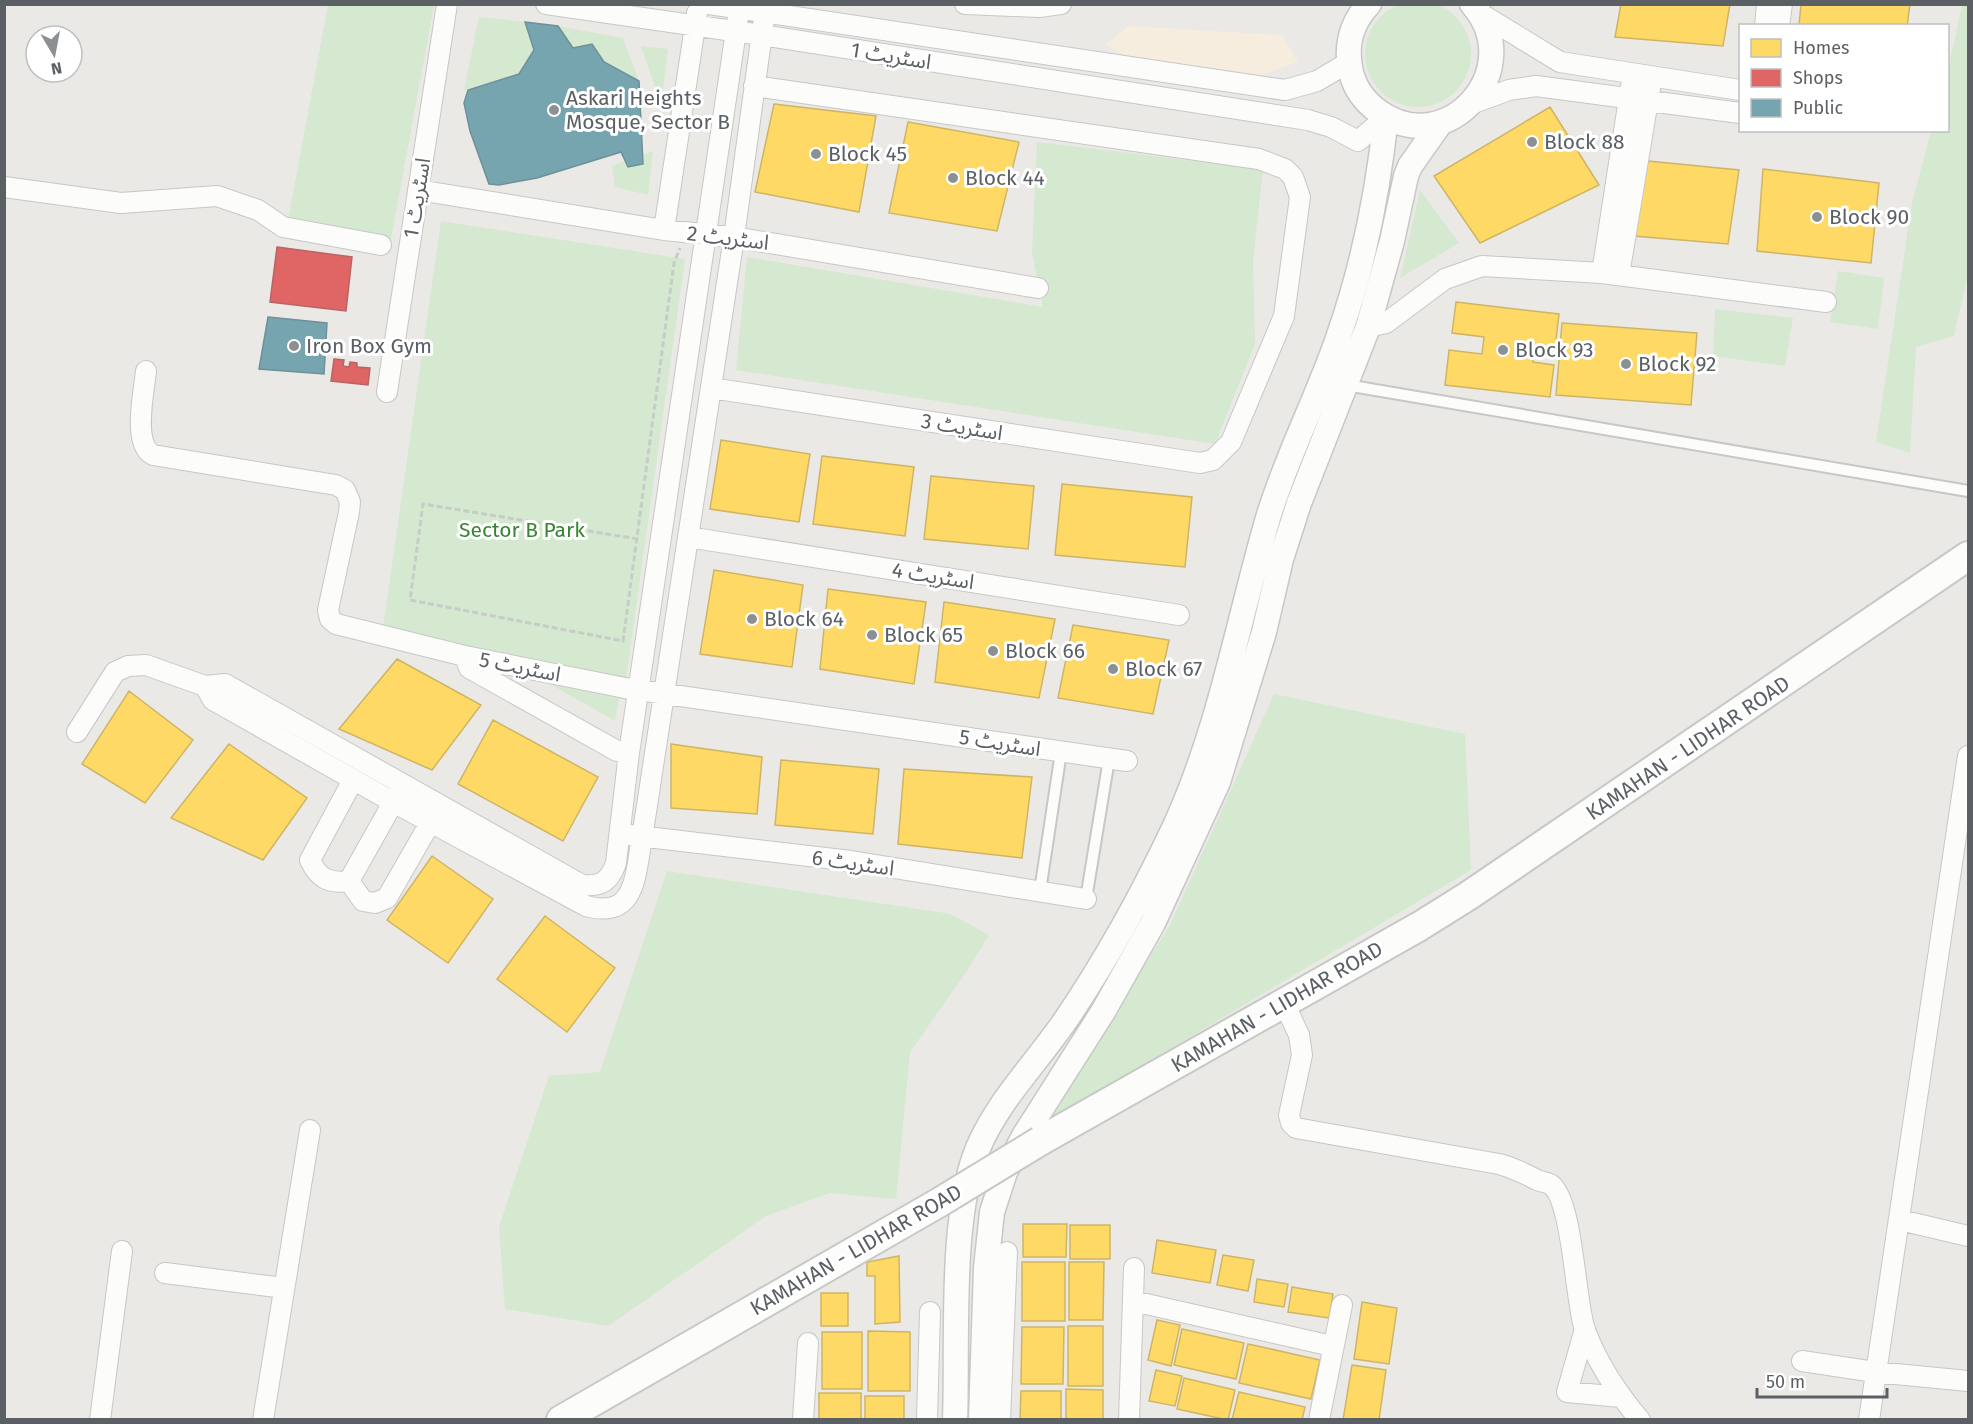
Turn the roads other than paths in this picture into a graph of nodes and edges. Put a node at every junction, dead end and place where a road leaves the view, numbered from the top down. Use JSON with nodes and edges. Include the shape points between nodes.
{"nodes":[{"id":1,"x":447,"y":4,"type":"edge"},
{"id":2,"x":546,"y":4,"type":"edge"},
{"id":3,"x":698,"y":4,"type":"edge"},
{"id":4,"x":709,"y":4,"type":"edge"},
{"id":5,"x":965,"y":4,"type":"edge"},
{"id":6,"x":1061,"y":4,"type":"edge"},
{"id":7,"x":1369,"y":4,"type":"edge"},
{"id":8,"x":1767,"y":4,"type":"edge"},
{"id":9,"x":1782,"y":4,"type":"edge"},
{"id":10,"x":740,"y":7,"type":"edge"},
{"id":11,"x":1475,"y":8,"type":"edge"},
{"id":12,"x":765,"y":9,"type":"edge"},
{"id":13,"x":1765,"y":24,"type":"edge"},
{"id":14,"x":1779,"y":24,"type":"edge"},
{"id":15,"x":696,"y":25,"type":"junction"},
{"id":16,"x":737,"y":31,"type":"junction"},
{"id":17,"x":761,"y":34,"type":"junction"},
{"id":18,"x":1349,"y":62,"type":"junction"},
{"id":19,"x":1642,"y":76,"type":"junction"},
{"id":20,"x":754,"y":86,"type":"junction"},
{"id":21,"x":1739,"y":90,"type":"edge"},
{"id":22,"x":1639,"y":98,"type":"junction"},
{"id":23,"x":1471,"y":104,"type":"junction"},
{"id":24,"x":1739,"y":113,"type":"edge"},
{"id":25,"x":1386,"y":117,"type":"junction"},
{"id":26,"x":1441,"y":122,"type":"junction"},
{"id":27,"x":4,"y":187,"type":"edge"},
{"id":28,"x":418,"y":190,"type":"junction"},
{"id":29,"x":664,"y":230,"type":"junction"},
{"id":30,"x":707,"y":233,"type":"junction"},
{"id":31,"x":734,"y":237,"type":"junction"},
{"id":32,"x":381,"y":244,"type":"dead end"},
{"id":33,"x":1611,"y":274,"type":"junction"},
{"id":34,"x":1038,"y":288,"type":"dead end"},
{"id":35,"x":1826,"y":302,"type":"dead end"},
{"id":36,"x":1368,"y":327,"type":"junction"},
{"id":37,"x":146,"y":371,"type":"dead end"},
{"id":38,"x":1346,"y":385,"type":"junction"},
{"id":39,"x":711,"y":388,"type":"junction"},
{"id":40,"x":387,"y":392,"type":"dead end"},
{"id":41,"x":1968,"y":491,"type":"edge"},
{"id":42,"x":688,"y":537,"type":"junction"},
{"id":43,"x":1968,"y":556,"type":"edge"},
{"id":44,"x":1179,"y":615,"type":"dead end"},
{"id":45,"x":465,"y":656,"type":"junction"},
{"id":46,"x":1236,"y":685,"type":"junction"},
{"id":47,"x":206,"y":686,"type":"junction"},
{"id":48,"x":640,"y":690,"type":"junction"},
{"id":49,"x":662,"y":693,"type":"junction"},
{"id":50,"x":77,"y":732,"type":"dead end"},
{"id":51,"x":1061,"y":752,"type":"junction"},
{"id":52,"x":629,"y":753,"type":"junction"},
{"id":53,"x":1968,"y":756,"type":"edge"},
{"id":54,"x":1118,"y":760,"type":"joint"},
{"id":55,"x":353,"y":780,"type":"junction"},
{"id":56,"x":398,"y":794,"type":"junction"},
{"id":57,"x":430,"y":823,"type":"junction"},
{"id":58,"x":619,"y":832,"type":"junction"},
{"id":59,"x":642,"y":838,"type":"junction"},
{"id":60,"x":349,"y":881,"type":"junction"},
{"id":61,"x":604,"y":883,"type":"junction"},
{"id":62,"x":1040,"y":891,"type":"junction"},
{"id":63,"x":1086,"y":899,"type":"joint"},
{"id":64,"x":615,"y":907,"type":"junction"},
{"id":65,"x":1284,"y":1003,"type":"junction"},
{"id":66,"x":310,"y":1130,"type":"dead end"},
{"id":67,"x":1900,"y":1220,"type":"junction"},
{"id":68,"x":1968,"y":1236,"type":"edge"},
{"id":69,"x":122,"y":1251,"type":"dead end"},
{"id":70,"x":1007,"y":1252,"type":"dead end"},
{"id":71,"x":1134,"y":1268,"type":"dead end"},
{"id":72,"x":165,"y":1273,"type":"dead end"},
{"id":73,"x":284,"y":1288,"type":"junction"},
{"id":74,"x":1133,"y":1301,"type":"junction"},
{"id":75,"x":1342,"y":1305,"type":"dead end"},
{"id":76,"x":930,"y":1312,"type":"dead end"},
{"id":77,"x":1585,"y":1329,"type":"junction"},
{"id":78,"x":808,"y":1343,"type":"dead end"},
{"id":79,"x":1332,"y":1346,"type":"junction"},
{"id":80,"x":1802,"y":1361,"type":"dead end"},
{"id":81,"x":1875,"y":1372,"type":"junction"},
{"id":82,"x":1968,"y":1381,"type":"edge"},
{"id":83,"x":1621,"y":1397,"type":"junction"},
{"id":84,"x":100,"y":1419,"type":"edge"},
{"id":85,"x":262,"y":1419,"type":"edge"},
{"id":86,"x":561,"y":1419,"type":"edge"},
{"id":87,"x":802,"y":1419,"type":"edge"},
{"id":88,"x":927,"y":1419,"type":"edge"},
{"id":89,"x":955,"y":1419,"type":"edge"},
{"id":90,"x":981,"y":1419,"type":"edge"},
{"id":91,"x":1000,"y":1419,"type":"edge"},
{"id":92,"x":1129,"y":1419,"type":"edge"},
{"id":93,"x":1319,"y":1419,"type":"edge"},
{"id":94,"x":1640,"y":1419,"type":"edge"},
{"id":95,"x":1869,"y":1419,"type":"edge"}],
"edges":[{"from":1,"to":28,"type":"street","name":"اسٹریٹ 1"},
{"from":2,"to":15,"type":"street","name":"اسٹریٹ 1"},
{"from":3,"to":15,"type":"street"},
{"from":4,"to":10,"type":"street","name":"اسٹریٹ 1"},
{"from":5,"to":6,"type":"street"},
{"from":7,"to":18,"type":"street","via":[[1353,27]]},
{"from":8,"to":13,"type":"street"},
{"from":9,"to":14,"type":"street"},
{"from":10,"to":12,"type":"street","name":"اسٹریٹ 1"},
{"from":10,"to":16,"type":"street"},
{"from":11,"to":19,"type":"street","via":[[1560,62]]},
{"from":11,"to":23,"type":"street","via":[[1491,42],[1492,59],[1482,91]]},
{"from":12,"to":17,"type":"street"},
{"from":12,"to":18,"type":"street","name":"اسٹریٹ 1","via":[[1285,90],[1317,81]]},
{"from":15,"to":16,"type":"street","name":"اسٹریٹ 1"},
{"from":15,"to":29,"type":"street"},
{"from":16,"to":17,"type":"street","name":"اسٹریٹ 1"},
{"from":16,"to":30,"type":"street"},
{"from":17,"to":20,"type":"street"},
{"from":17,"to":25,"type":"street","name":"اسٹریٹ 1","via":[[1308,120],[1358,141]]},
{"from":18,"to":25,"type":"street","via":[[1360,94]]},
{"from":19,"to":21,"type":"street"},
{"from":19,"to":22,"type":"street"},
{"from":20,"to":31,"type":"street"},
{"from":20,"to":39,"type":"street","name":"اسٹریٹ 3","via":[[1258,159],[1285,169],[1293,177],[1300,197],[1284,316],[1231,442],[1213,460],[1200,463]]},
{"from":22,"to":23,"type":"street","via":[[1536,86]]},
{"from":22,"to":24,"type":"street"},
{"from":22,"to":33,"type":"street"},
{"from":23,"to":26,"type":"street"},
{"from":25,"to":26,"type":"street","via":[[1413,125]]},
{"from":25,"to":46,"type":"street","via":[[1379,182],[1366,245],[1339,335],[1269,515]]},
{"from":26,"to":36,"type":"street","via":[[1406,176]]},
{"from":27,"to":32,"type":"street","via":[[121,203],[217,196],[258,210],[283,227]]},
{"from":28,"to":29,"type":"street","name":"اسٹریٹ 2"},
{"from":28,"to":40,"type":"street","name":"اسٹریٹ 1"},
{"from":29,"to":30,"type":"street","name":"اسٹریٹ 2"},
{"from":30,"to":31,"type":"street","name":"اسٹریٹ 2"},
{"from":30,"to":48,"type":"street"},
{"from":31,"to":34,"type":"street","name":"اسٹریٹ 2"},
{"from":31,"to":39,"type":"street"},
{"from":33,"to":35,"type":"street"},
{"from":33,"to":36,"type":"street","via":[[1482,266],[1445,279],[1386,322]]},
{"from":36,"to":38,"type":"street"},
{"from":37,"to":45,"type":"street","name":"اسٹریٹ 5","via":[[141,430],[145,452],[336,485],[345,490],[349,512],[328,610],[330,619],[336,624]]},
{"from":38,"to":41,"type":"lane"},
{"from":38,"to":46,"type":"street","via":[[1299,503]]},
{"from":39,"to":42,"type":"street"},
{"from":42,"to":44,"type":"street","name":"اسٹریٹ 4"},
{"from":42,"to":49,"type":"street"},
{"from":43,"to":65,"type":"main road","name":"KAMAHAN - LIDHAR ROAD","via":[[1468,896]]},
{"from":45,"to":48,"type":"street","name":"اسٹریٹ 5"},
{"from":45,"to":52,"type":"street","via":[[469,668],[617,751]]},
{"from":46,"to":89,"type":"street","via":[[1143,893],[1106,958],[1017,1084],[977,1150],[964,1202],[961,1236]]},
{"from":46,"to":90,"type":"street","via":[[1226,762],[1153,923],[1005,1172],[992,1212],[987,1257]]},
{"from":47,"to":50,"type":"street","via":[[146,665],[128,666],[115,672]]},
{"from":47,"to":55,"type":"street","via":[[213,700]]},
{"from":47,"to":56,"type":"street","via":[[225,684]]},
{"from":48,"to":49,"type":"street","name":"اسٹریٹ 5"},
{"from":48,"to":52,"type":"street"},
{"from":49,"to":51,"type":"street","name":"اسٹریٹ 5"},
{"from":49,"to":59,"type":"street"},
{"from":51,"to":54,"type":"street","name":"اسٹریٹ 5"},
{"from":51,"to":62,"type":"lane"},
{"from":52,"to":58,"type":"street"},
{"from":53,"to":67,"type":"street"},
{"from":54,"to":63,"type":"lane"},
{"from":55,"to":56,"type":"street"},
{"from":55,"to":60,"type":"street","via":[[310,860],[323,879]]},
{"from":56,"to":57,"type":"street"},
{"from":56,"to":60,"type":"street"},
{"from":56,"to":61,"type":"street","via":[[582,885]]},
{"from":57,"to":60,"type":"street","via":[[387,898],[375,903],[363,901]]},
{"from":57,"to":64,"type":"street","via":[[586,906]]},
{"from":58,"to":59,"type":"street","name":"اسٹریٹ 6"},
{"from":58,"to":61,"type":"street","via":[[616,863]]},
{"from":59,"to":62,"type":"street","name":"اسٹریٹ 6","via":[[851,861]]},
{"from":59,"to":64,"type":"street","via":[[630,895]]},
{"from":61,"to":64,"type":"street"},
{"from":62,"to":63,"type":"street","name":"اسٹریٹ 6"},
{"from":65,"to":77,"type":"street","via":[[1299,1035],[1302,1055],[1290,1106],[1291,1123],[1296,1128],[1499,1164],[1520,1169],[1550,1184],[1556,1191],[1569,1232]]},
{"from":65,"to":86,"type":"main road","name":"KAMAHAN - LIDHAR ROAD","bridge":true},
{"from":66,"to":73,"type":"street"},
{"from":67,"to":68,"type":"street"},
{"from":67,"to":81,"type":"street"},
{"from":69,"to":84,"type":"street"},
{"from":70,"to":91,"type":"street"},
{"from":71,"to":74,"type":"street"},
{"from":72,"to":73,"type":"street"},
{"from":73,"to":85,"type":"street"},
{"from":74,"to":79,"type":"street"},
{"from":74,"to":92,"type":"street"},
{"from":75,"to":79,"type":"street"},
{"from":76,"to":88,"type":"street"},
{"from":77,"to":83,"type":"street"},
{"from":77,"to":83,"type":"street","via":[[1567,1392]]},
{"from":78,"to":87,"type":"street"},
{"from":79,"to":93,"type":"street"},
{"from":80,"to":81,"type":"street"},
{"from":81,"to":82,"type":"street"},
{"from":81,"to":95,"type":"street"},
{"from":83,"to":94,"type":"street"}]}
